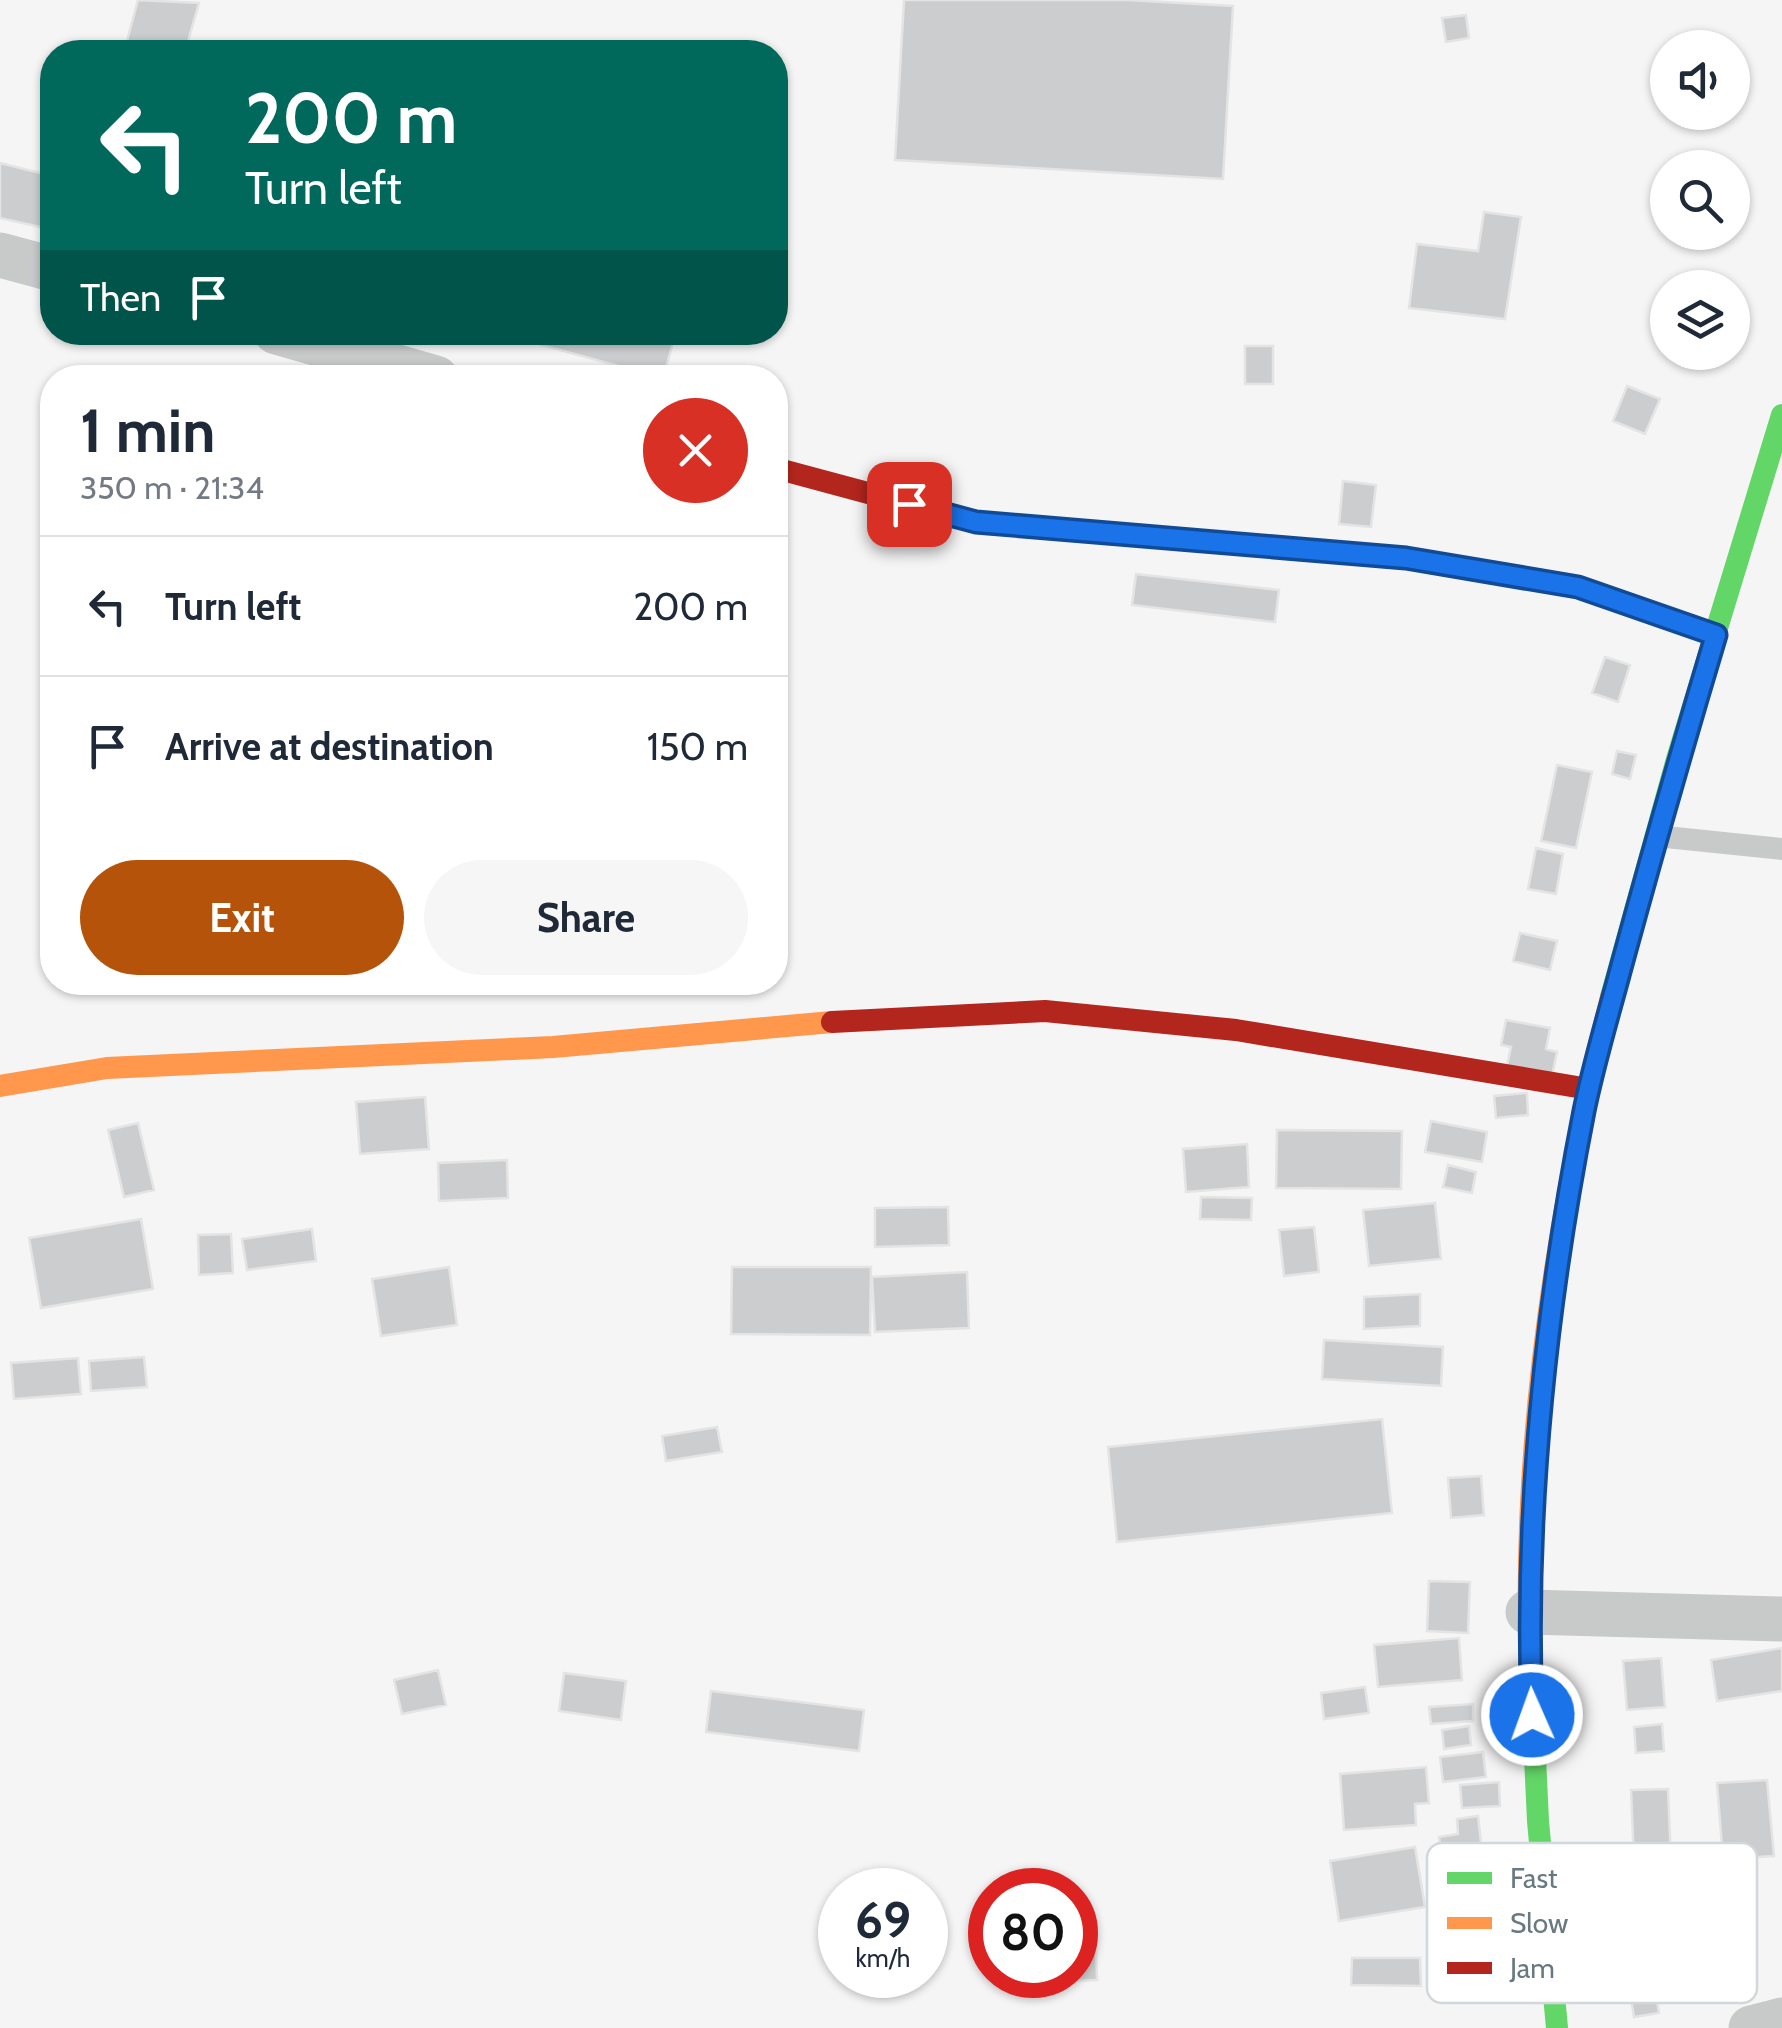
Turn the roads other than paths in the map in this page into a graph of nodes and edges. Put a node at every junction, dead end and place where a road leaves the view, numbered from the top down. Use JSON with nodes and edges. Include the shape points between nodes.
{"nodes":[{"id":1,"x":0,"y":255,"type":"edge"},
{"id":2,"x":40,"y":267,"type":"edge"},
{"id":3,"x":321,"y":345,"type":"edge"},
{"id":4,"x":391,"y":365,"type":"edge"},
{"id":5,"x":1782,"y":415,"type":"edge"},
{"id":6,"x":788,"y":471,"type":"edge"},
{"id":7,"x":1716,"y":635,"type":"junction"},
{"id":8,"x":1656,"y":836,"type":"junction"},
{"id":9,"x":1782,"y":849,"type":"edge"},
{"id":10,"x":0,"y":1086,"type":"edge"},
{"id":11,"x":1589,"y":1090,"type":"junction"},
{"id":12,"x":1528,"y":1612,"type":"junction"},
{"id":13,"x":1782,"y":1620,"type":"edge"},
{"id":14,"x":1540,"y":1843,"type":"edge"},
{"id":15,"x":1555,"y":2003,"type":"edge"},
{"id":16,"x":1782,"y":2020,"type":"edge"},
{"id":17,"x":1557,"y":2028,"type":"edge"},
{"id":18,"x":1751,"y":2028,"type":"edge"}],
"edges":[{"from":1,"to":2,"type":"street"},
{"from":3,"to":4,"type":"street"},
{"from":5,"to":7,"type":"main road"},
{"from":6,"to":7,"type":"main road","via":[[976,522],[1406,558],[1578,587]]},
{"from":7,"to":8,"type":"main road"},
{"from":8,"to":9,"type":"lane"},
{"from":8,"to":11,"type":"main road"},
{"from":10,"to":11,"type":"main road","via":[[107,1068],[535,1048],[901,1016],[1045,1011],[1236,1030]]},
{"from":11,"to":12,"type":"main road","via":[[1551,1309]]},
{"from":12,"to":13,"type":"street"},
{"from":12,"to":14,"type":"main road"},
{"from":15,"to":17,"type":"main road"},
{"from":16,"to":18,"type":"street"}]}
